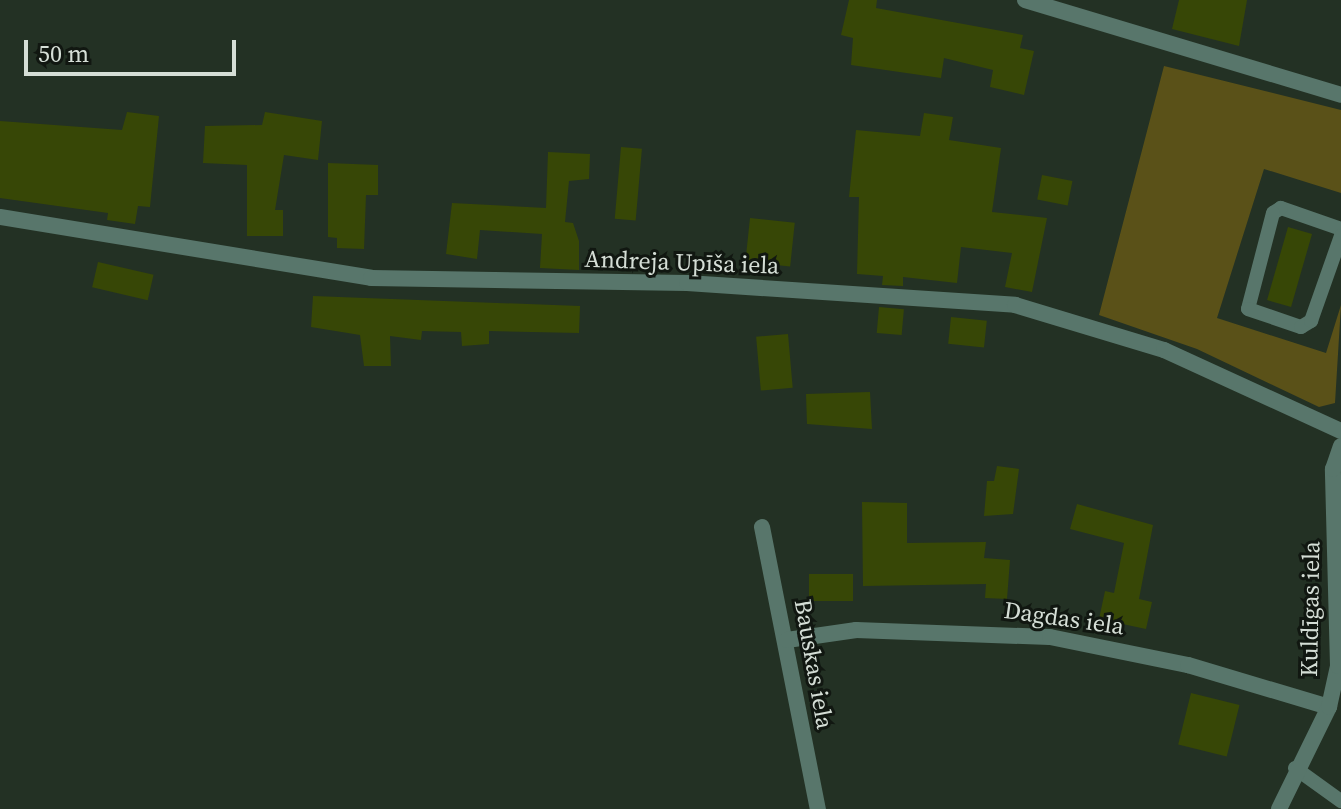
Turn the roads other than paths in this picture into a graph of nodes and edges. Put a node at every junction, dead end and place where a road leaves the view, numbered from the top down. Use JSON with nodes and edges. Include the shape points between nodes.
{"nodes":[{"id":1,"x":1025,"y":0,"type":"edge"},
{"id":2,"x":1341,"y":95,"type":"edge"},
{"id":3,"x":0,"y":217,"type":"edge"},
{"id":4,"x":1341,"y":229,"type":"edge"},
{"id":5,"x":1341,"y":236,"type":"edge"},
{"id":6,"x":1341,"y":431,"type":"edge"},
{"id":7,"x":1341,"y":446,"type":"edge"},
{"id":8,"x":762,"y":527,"type":"dead end"},
{"id":9,"x":787,"y":640,"type":"junction"},
{"id":10,"x":1335,"y":703,"type":"edge"},
{"id":11,"x":1295,"y":768,"type":"junction"},
{"id":12,"x":1341,"y":801,"type":"edge"},
{"id":13,"x":818,"y":809,"type":"edge"},
{"id":14,"x":1279,"y":809,"type":"edge"}],
"edges":[{"from":1,"to":2,"type":"street"},
{"from":3,"to":6,"type":"street","name":"Andreja Upīša iela","via":[[371,278],[687,283],[1015,305],[1164,350]]},
{"from":4,"to":5,"type":"lane","via":[[1281,208],[1273,213],[1248,309],[1301,327],[1311,321]]},
{"from":7,"to":10,"type":"street","name":"Kuldīgas iela","via":[[1333,469]]},
{"from":8,"to":9,"type":"street","name":"Bauskas iela"},
{"from":9,"to":10,"type":"street","name":"Dagdas iela","via":[[872,629],[1050,637]]},
{"from":9,"to":13,"type":"street","name":"Bauskas iela"},
{"from":10,"to":11,"type":"street","name":"Kuldīgas iela"},
{"from":11,"to":12,"type":"lane"},
{"from":11,"to":14,"type":"street","name":"Kuldīgas iela"}]}
